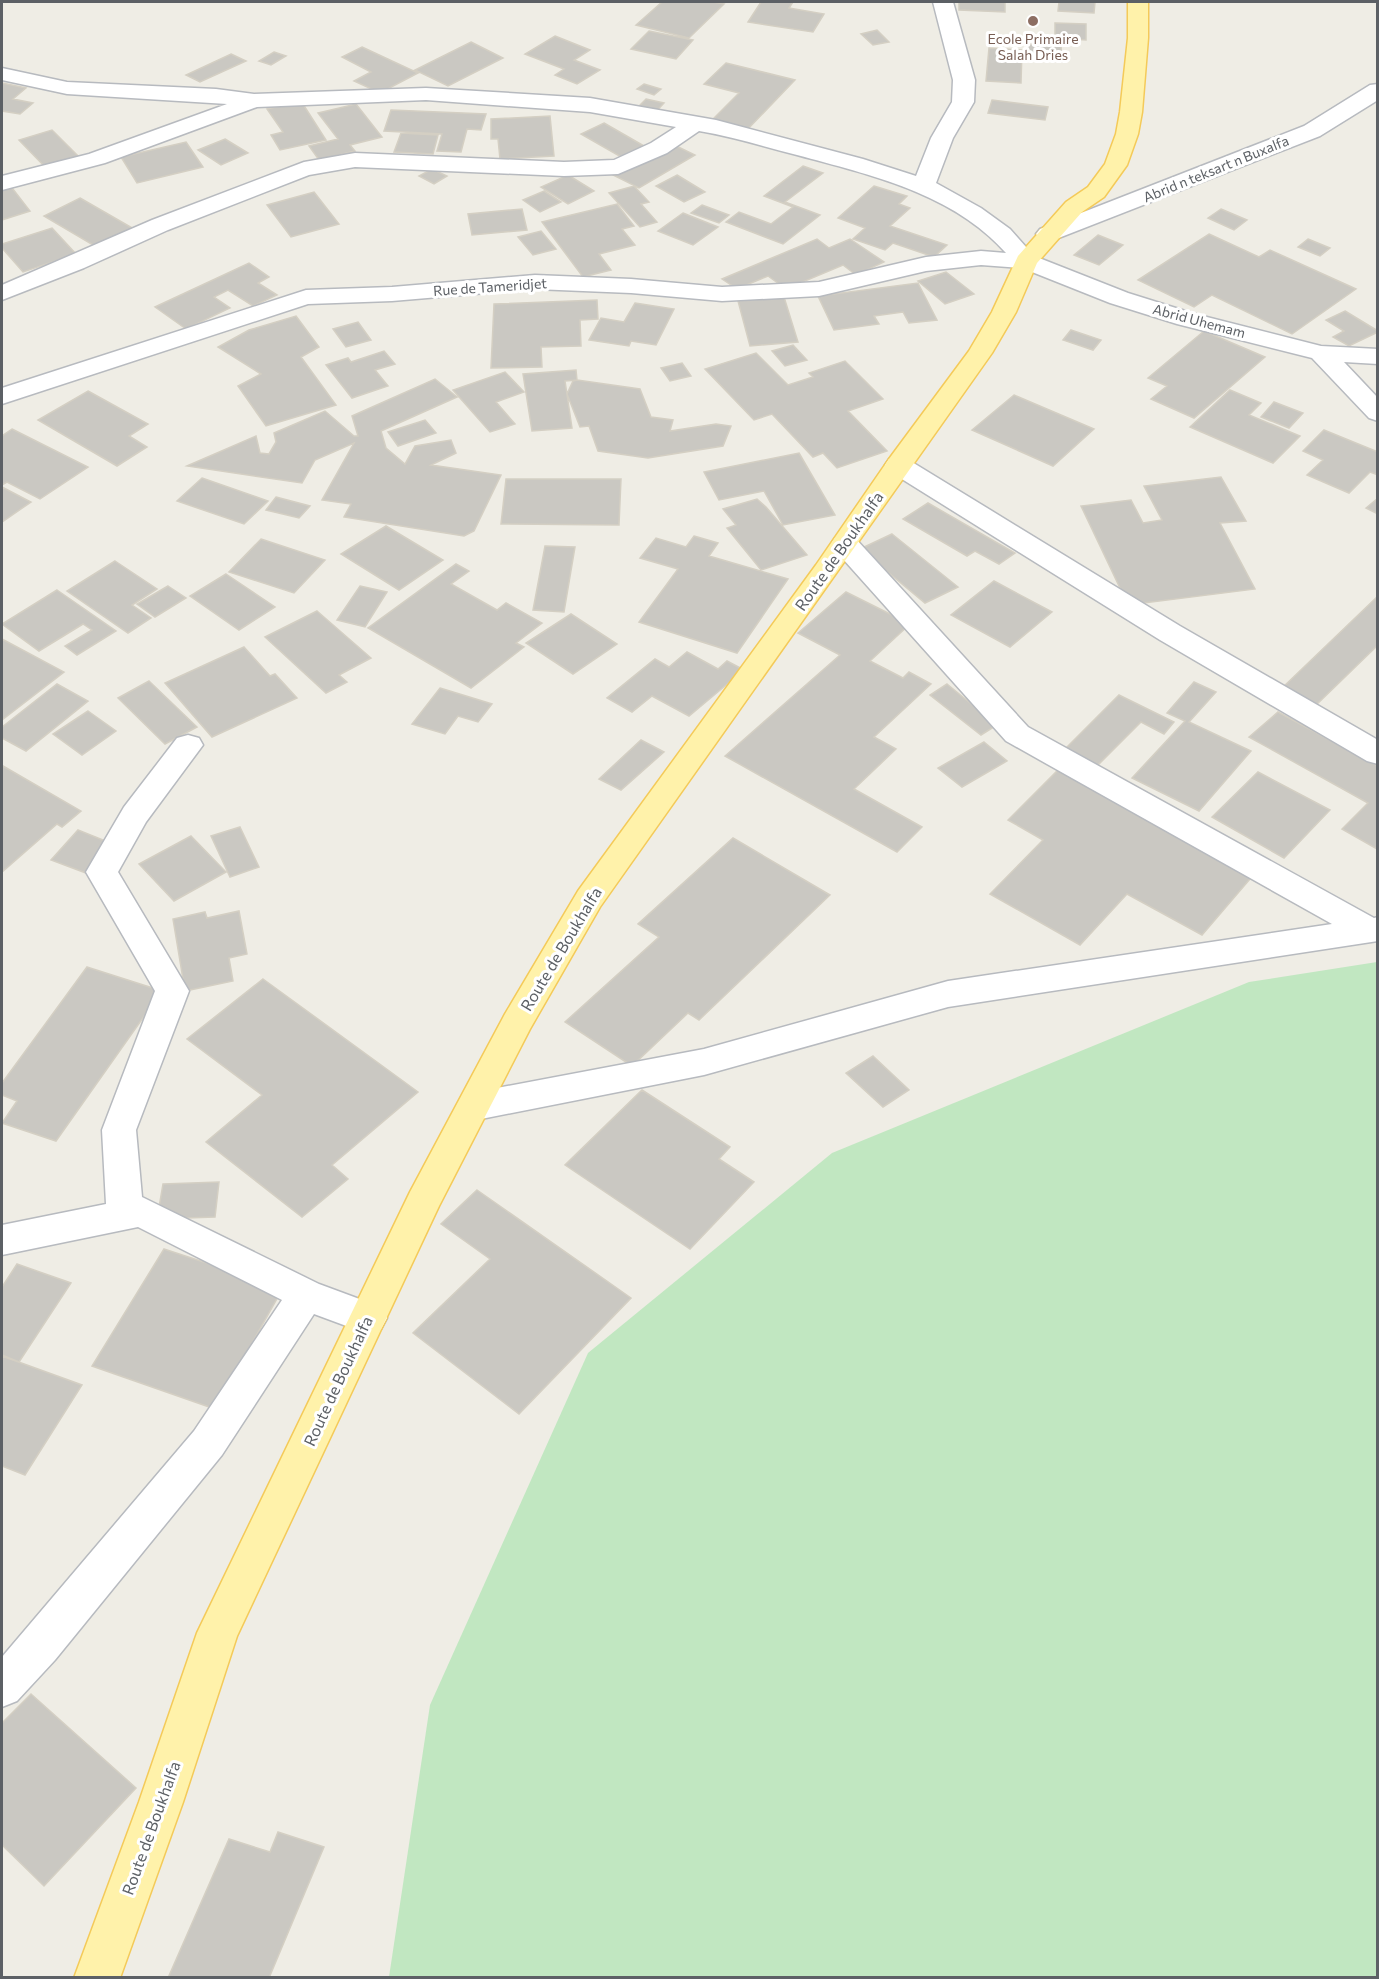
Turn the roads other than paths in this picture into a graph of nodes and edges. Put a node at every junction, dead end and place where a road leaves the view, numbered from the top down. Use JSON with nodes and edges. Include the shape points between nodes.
{"nodes":[{"id":1,"x":943,"y":2,"type":"edge"},
{"id":2,"x":1138,"y":2,"type":"edge"},
{"id":3,"x":2,"y":74,"type":"edge"},
{"id":4,"x":1377,"y":90,"type":"edge"},
{"id":5,"x":254,"y":101,"type":"junction"},
{"id":6,"x":694,"y":123,"type":"junction"},
{"id":7,"x":2,"y":183,"type":"edge"},
{"id":8,"x":924,"y":186,"type":"junction"},
{"id":9,"x":1048,"y":234,"type":"junction"},
{"id":10,"x":1026,"y":261,"type":"junction"},
{"id":11,"x":2,"y":293,"type":"edge"},
{"id":12,"x":1321,"y":353,"type":"junction"},
{"id":13,"x":1377,"y":357,"type":"edge"},
{"id":14,"x":86,"y":369,"type":"junction"},
{"id":15,"x":2,"y":396,"type":"edge"},
{"id":16,"x":1377,"y":413,"type":"edge"},
{"id":17,"x":2,"y":418,"type":"edge"},
{"id":18,"x":898,"y":465,"type":"junction"},
{"id":19,"x":845,"y":544,"type":"junction"},
{"id":20,"x":188,"y":746,"type":"dead end"},
{"id":21,"x":1377,"y":754,"type":"edge"},
{"id":22,"x":1374,"y":930,"type":"edge"},
{"id":23,"x":476,"y":1106,"type":"junction"},
{"id":24,"x":125,"y":1215,"type":"junction"},
{"id":25,"x":2,"y":1240,"type":"edge"},
{"id":26,"x":306,"y":1295,"type":"junction"},
{"id":27,"x":368,"y":1318,"type":"junction"},
{"id":28,"x":2,"y":1687,"type":"edge"},
{"id":29,"x":97,"y":1977,"type":"edge"}],
"edges":[{"from":1,"to":8,"type":"street","via":[[964,80],[963,102],[942,138]]},
{"from":2,"to":9,"type":"main road","name":"Route de Boukhalfa","via":[[1131,112],[1116,165],[1096,192],[1074,207]]},
{"from":3,"to":5,"type":"street","via":[[67,88]]},
{"from":4,"to":9,"type":"street","name":"Abrid n teksart n Buxalfa","via":[[1312,131]]},
{"from":5,"to":6,"type":"street","via":[[426,94],[590,105]]},
{"from":5,"to":7,"type":"street","via":[[159,139]]},
{"from":6,"to":8,"type":"street"},
{"from":6,"to":11,"type":"street","via":[[659,147],[618,167],[564,169],[355,160],[304,169]]},
{"from":8,"to":10,"type":"street","via":[[1002,234]]},
{"from":9,"to":10,"type":"main road","name":"Route de Boukhalfa"},
{"from":10,"to":12,"type":"street","name":"Abrid Uhemam","via":[[1119,298],[1186,319]]},
{"from":10,"to":14,"type":"street","name":"Rue de Tameridjet","via":[[957,258],[819,289],[722,294],[535,282],[413,293],[306,297]]},
{"from":10,"to":18,"type":"main road","name":"Route de Boukhalfa","via":[[1004,312],[980,353]]},
{"from":12,"to":13,"type":"street","name":"Abrid Uhemam"},
{"from":12,"to":16,"type":"street"},
{"from":14,"to":15,"type":"street","name":"Rue de Tameridjet"},
{"from":14,"to":17,"type":"street"},
{"from":18,"to":19,"type":"main road","name":"Route de Boukhalfa"},
{"from":18,"to":21,"type":"street","via":[[1170,633]]},
{"from":19,"to":22,"type":"street","via":[[1017,734]]},
{"from":19,"to":23,"type":"main road","name":"Route de Boukhalfa","via":[[589,899],[517,1023]]},
{"from":20,"to":24,"type":"street","via":[[135,815],[102,872],[172,991],[118,1130]]},
{"from":22,"to":23,"type":"street","via":[[948,994],[704,1062]]},
{"from":23,"to":27,"type":"main road","name":"Route de Boukhalfa","via":[[423,1202]]},
{"from":24,"to":25,"type":"street"},
{"from":24,"to":26,"type":"street","via":[[141,1212]]},
{"from":26,"to":27,"type":"street"},
{"from":26,"to":28,"type":"street","via":[[208,1443]]},
{"from":27,"to":29,"type":"main road","name":"Route de Boukhalfa","via":[[218,1633]]}]}
